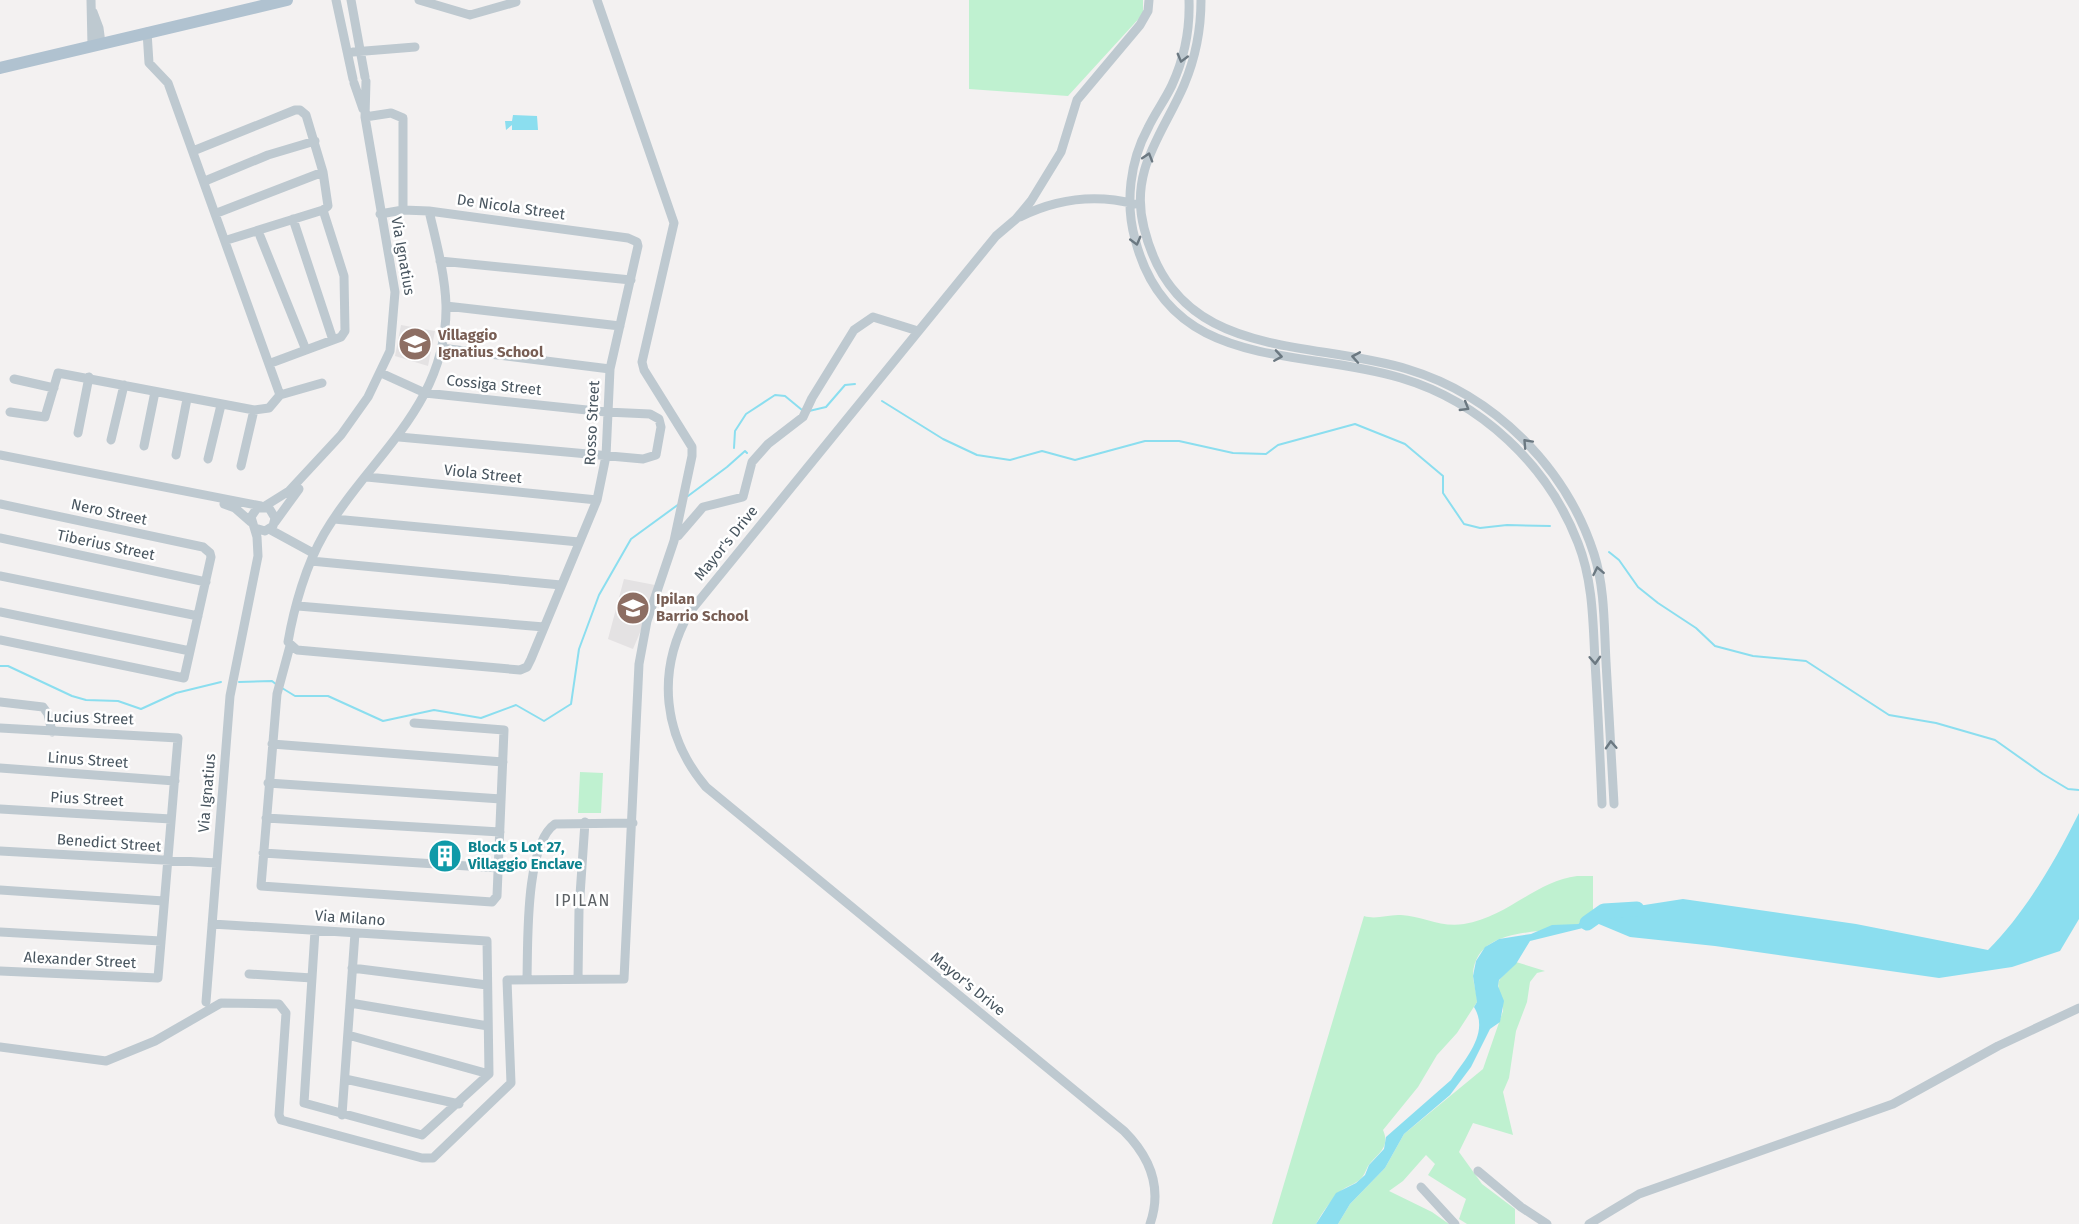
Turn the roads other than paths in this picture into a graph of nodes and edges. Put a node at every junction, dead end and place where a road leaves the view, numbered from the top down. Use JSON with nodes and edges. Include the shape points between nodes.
{"nodes":[{"id":1,"x":287,"y":0,"type":"edge"},
{"id":2,"x":336,"y":0,"type":"edge"},
{"id":3,"x":351,"y":0,"type":"edge"},
{"id":4,"x":419,"y":0,"type":"edge"},
{"id":5,"x":597,"y":0,"type":"edge"},
{"id":6,"x":1149,"y":0,"type":"edge"},
{"id":7,"x":1189,"y":0,"type":"edge"},
{"id":8,"x":1201,"y":0,"type":"edge"},
{"id":9,"x":516,"y":2,"type":"dead end"},
{"id":10,"x":91,"y":5,"type":"edge"},
{"id":11,"x":354,"y":25,"type":"junction"},
{"id":12,"x":342,"y":27,"type":"junction"},
{"id":13,"x":141,"y":34,"type":"junction"},
{"id":14,"x":97,"y":44,"type":"junction"},
{"id":15,"x":415,"y":47,"type":"dead end"},
{"id":16,"x":359,"y":51,"type":"junction"},
{"id":17,"x":348,"y":53,"type":"junction"},
{"id":18,"x":0,"y":68,"type":"edge"},
{"id":19,"x":365,"y":117,"type":"junction"},
{"id":20,"x":315,"y":141,"type":"junction"},
{"id":21,"x":193,"y":151,"type":"junction"},
{"id":22,"x":323,"y":172,"type":"junction"},
{"id":23,"x":205,"y":181,"type":"junction"},
{"id":24,"x":1130,"y":202,"type":"junction"},
{"id":25,"x":1141,"y":205,"type":"junction"},
{"id":26,"x":323,"y":210,"type":"junction"},
{"id":27,"x":403,"y":210,"type":"junction"},
{"id":28,"x":429,"y":211,"type":"junction"},
{"id":29,"x":217,"y":213,"type":"junction"},
{"id":30,"x":380,"y":214,"type":"junction"},
{"id":31,"x":293,"y":219,"type":"junction"},
{"id":32,"x":1016,"y":219,"type":"junction"},
{"id":33,"x":258,"y":231,"type":"junction"},
{"id":34,"x":227,"y":240,"type":"junction"},
{"id":35,"x":637,"y":242,"type":"joint"},
{"id":36,"x":440,"y":261,"type":"junction"},
{"id":37,"x":631,"y":280,"type":"junction"},
{"id":38,"x":446,"y":306,"type":"junction"},
{"id":39,"x":620,"y":326,"type":"junction"},
{"id":40,"x":918,"y":331,"type":"junction"},
{"id":41,"x":333,"y":340,"type":"junction"},
{"id":42,"x":441,"y":348,"type":"junction"},
{"id":43,"x":306,"y":350,"type":"junction"},
{"id":44,"x":271,"y":363,"type":"junction"},
{"id":45,"x":610,"y":369,"type":"junction"},
{"id":46,"x":381,"y":373,"type":"junction"},
{"id":47,"x":89,"y":377,"type":"junction"},
{"id":48,"x":14,"y":379,"type":"dead end"},
{"id":49,"x":321,"y":383,"type":"dead end"},
{"id":50,"x":124,"y":385,"type":"junction"},
{"id":51,"x":54,"y":388,"type":"junction"},
{"id":52,"x":155,"y":392,"type":"junction"},
{"id":53,"x":424,"y":393,"type":"junction"},
{"id":54,"x":280,"y":395,"type":"junction"},
{"id":55,"x":187,"y":399,"type":"junction"},
{"id":56,"x":221,"y":405,"type":"junction"},
{"id":57,"x":254,"y":410,"type":"junction"},
{"id":58,"x":10,"y":412,"type":"dead end"},
{"id":59,"x":606,"y":412,"type":"junction"},
{"id":60,"x":78,"y":433,"type":"dead end"},
{"id":61,"x":399,"y":437,"type":"junction"},
{"id":62,"x":111,"y":440,"type":"dead end"},
{"id":63,"x":144,"y":446,"type":"dead end"},
{"id":64,"x":325,"y":452,"type":"junction"},
{"id":65,"x":176,"y":454,"type":"dead end"},
{"id":66,"x":0,"y":455,"type":"edge"},
{"id":67,"x":606,"y":456,"type":"junction"},
{"id":68,"x":208,"y":459,"type":"dead end"},
{"id":69,"x":241,"y":466,"type":"dead end"},
{"id":70,"x":367,"y":477,"type":"junction"},
{"id":71,"x":205,"y":497,"type":"junction"},
{"id":72,"x":597,"y":500,"type":"junction"},
{"id":73,"x":0,"y":504,"type":"edge"},
{"id":74,"x":263,"y":506,"type":"junction"},
{"id":75,"x":334,"y":519,"type":"junction"},
{"id":76,"x":253,"y":525,"type":"junction"},
{"id":77,"x":272,"y":526,"type":"junction"},
{"id":78,"x":0,"y":538,"type":"edge"},
{"id":79,"x":674,"y":541,"type":"junction"},
{"id":80,"x":579,"y":542,"type":"junction"},
{"id":81,"x":312,"y":557,"type":"junction"},
{"id":82,"x":0,"y":576,"type":"edge"},
{"id":83,"x":206,"y":582,"type":"junction"},
{"id":84,"x":561,"y":585,"type":"junction"},
{"id":85,"x":252,"y":589,"type":"junction"},
{"id":86,"x":298,"y":606,"type":"junction"},
{"id":87,"x":0,"y":612,"type":"edge"},
{"id":88,"x":198,"y":616,"type":"junction"},
{"id":89,"x":544,"y":627,"type":"junction"},
{"id":90,"x":0,"y":640,"type":"edge"},
{"id":91,"x":290,"y":646,"type":"junction"},
{"id":92,"x":190,"y":651,"type":"junction"},
{"id":93,"x":0,"y":702,"type":"edge"},
{"id":94,"x":414,"y":723,"type":"dead end"},
{"id":95,"x":0,"y":728,"type":"edge"},
{"id":96,"x":52,"y":732,"type":"junction"},
{"id":97,"x":272,"y":744,"type":"junction"},
{"id":98,"x":503,"y":762,"type":"junction"},
{"id":99,"x":0,"y":768,"type":"edge"},
{"id":100,"x":175,"y":781,"type":"junction"},
{"id":101,"x":268,"y":783,"type":"junction"},
{"id":102,"x":501,"y":799,"type":"junction"},
{"id":103,"x":1602,"y":804,"type":"dead end"},
{"id":104,"x":1614,"y":804,"type":"dead end"},
{"id":105,"x":0,"y":809,"type":"edge"},
{"id":106,"x":266,"y":818,"type":"junction"},
{"id":107,"x":171,"y":819,"type":"junction"},
{"id":108,"x":585,"y":822,"type":"junction"},
{"id":109,"x":633,"y":823,"type":"junction"},
{"id":110,"x":500,"y":832,"type":"junction"},
{"id":111,"x":0,"y":851,"type":"edge"},
{"id":112,"x":263,"y":853,"type":"junction"},
{"id":113,"x":168,"y":862,"type":"junction"},
{"id":114,"x":217,"y":862,"type":"junction"},
{"id":115,"x":499,"y":868,"type":"junction"},
{"id":116,"x":0,"y":890,"type":"edge"},
{"id":117,"x":164,"y":901,"type":"junction"},
{"id":118,"x":212,"y":924,"type":"junction"},
{"id":119,"x":315,"y":931,"type":"junction"},
{"id":120,"x":0,"y":932,"type":"edge"},
{"id":121,"x":355,"y":933,"type":"junction"},
{"id":122,"x":161,"y":941,"type":"junction"},
{"id":123,"x":352,"y":968,"type":"junction"},
{"id":124,"x":0,"y":971,"type":"edge"},
{"id":125,"x":249,"y":974,"type":"dead end"},
{"id":126,"x":312,"y":978,"type":"junction"},
{"id":127,"x":527,"y":978,"type":"junction"},
{"id":128,"x":578,"y":978,"type":"junction"},
{"id":129,"x":487,"y":985,"type":"junction"},
{"id":130,"x":206,"y":1002,"type":"dead end"},
{"id":131,"x":350,"y":1003,"type":"junction"},
{"id":132,"x":2079,"y":1008,"type":"edge"},
{"id":133,"x":488,"y":1026,"type":"junction"},
{"id":134,"x":348,"y":1035,"type":"junction"},
{"id":135,"x":0,"y":1047,"type":"edge"},
{"id":136,"x":489,"y":1074,"type":"junction"},
{"id":137,"x":345,"y":1079,"type":"junction"},
{"id":138,"x":459,"y":1104,"type":"junction"},
{"id":139,"x":342,"y":1115,"type":"junction"},
{"id":140,"x":1478,"y":1171,"type":"dead end"},
{"id":141,"x":1421,"y":1187,"type":"dead end"},
{"id":142,"x":1150,"y":1224,"type":"edge"},
{"id":143,"x":1455,"y":1224,"type":"edge"},
{"id":144,"x":1547,"y":1224,"type":"edge"},
{"id":145,"x":1589,"y":1224,"type":"edge"}],
"edges":[{"from":1,"to":13,"type":"main road"},
{"from":2,"to":12,"type":"street","name":"Via Ignatius"},
{"from":3,"to":11,"type":"street","name":"Via Ignatius"},
{"from":4,"to":9,"type":"street","via":[[470,15]]},
{"from":5,"to":79,"type":"street","via":[[674,223],[642,362],[647,378],[692,447]]},
{"from":6,"to":32,"type":"street","name":"Mayor's Drive","via":[[1140,25],[1077,100],[1068,135],[1054,166]]},
{"from":7,"to":24,"type":"street","one_way":true,"via":[[1188,29],[1179,68],[1141,143]]},
{"from":25,"to":8,"type":"street","one_way":true,"via":[[1151,148],[1192,64]]},
{"from":10,"to":14,"type":"street","via":[[90,29]]},
{"from":11,"to":12,"type":"street"},
{"from":11,"to":16,"type":"street","name":"Via Ignatius"},
{"from":12,"to":17,"type":"street","name":"Via Ignatius"},
{"from":13,"to":14,"type":"main road"},
{"from":13,"to":21,"type":"street","via":[[149,63],[168,83]]},
{"from":14,"to":18,"type":"main road"},
{"from":15,"to":16,"type":"street"},
{"from":16,"to":17,"type":"street"},
{"from":16,"to":19,"type":"street","name":"Via Ignatius","via":[[366,79]]},
{"from":17,"to":19,"type":"street","name":"Via Ignatius"},
{"from":19,"to":27,"type":"street","via":[[391,113],[404,118]]},
{"from":19,"to":30,"type":"street","name":"Via Ignatius"},
{"from":20,"to":21,"type":"street","via":[[306,115],[295,110]]},
{"from":20,"to":22,"type":"street"},
{"from":20,"to":23,"type":"street"},
{"from":21,"to":23,"type":"street"},
{"from":22,"to":26,"type":"street","via":[[328,203]]},
{"from":22,"to":29,"type":"street"},
{"from":23,"to":29,"type":"street"},
{"from":24,"to":25,"type":"street"},
{"from":24,"to":32,"type":"street","via":[[1064,201]]},
{"from":24,"to":103,"type":"street","one_way":true,"via":[[1135,239],[1145,268],[1169,303],[1195,326],[1238,348],[1385,374],[1432,389],[1492,425],[1537,472],[1573,530],[1588,581]]},
{"from":104,"to":25,"type":"street","one_way":true,"via":[[1605,629],[1598,572],[1582,523],[1544,462],[1502,418],[1430,376],[1387,363],[1247,339],[1210,322],[1183,302],[1164,277],[1147,240]]},
{"from":26,"to":31,"type":"street"},
{"from":26,"to":41,"type":"street","via":[[344,276],[345,331]]},
{"from":27,"to":28,"type":"street","name":"De Nicola Street"},
{"from":27,"to":30,"type":"street","name":"De Nicola Street"},
{"from":28,"to":35,"type":"street","name":"De Nicola Street"},
{"from":28,"to":36,"type":"street"},
{"from":29,"to":34,"type":"street"},
{"from":30,"to":46,"type":"street","name":"Via Ignatius","via":[[396,309],[390,351]]},
{"from":31,"to":33,"type":"street"},
{"from":31,"to":41,"type":"street"},
{"from":32,"to":40,"type":"street","name":"Mayor's Drive","via":[[996,236]]},
{"from":33,"to":34,"type":"street"},
{"from":33,"to":43,"type":"street"},
{"from":34,"to":44,"type":"street"},
{"from":35,"to":37,"type":"street","name":"Rosso Street","via":[[639,250]]},
{"from":36,"to":37,"type":"street"},
{"from":36,"to":38,"type":"street"},
{"from":37,"to":39,"type":"street","name":"Rosso Street"},
{"from":38,"to":39,"type":"street"},
{"from":38,"to":42,"type":"street"},
{"from":39,"to":45,"type":"street","name":"Rosso Street"},
{"from":40,"to":79,"type":"street","via":[[873,317],[859,326],[803,417],[752,462],[743,497],[703,507]]},
{"from":40,"to":142,"type":"street","name":"Mayor's Drive","via":[[689,613],[669,665],[667,695],[672,726],[683,757],[706,788],[1133,1141],[1150,1165],[1154,1179],[1156,1200]]},
{"from":41,"to":43,"type":"street"},
{"from":42,"to":45,"type":"street"},
{"from":42,"to":53,"type":"street"},
{"from":43,"to":44,"type":"street"},
{"from":44,"to":54,"type":"street"},
{"from":45,"to":59,"type":"street","name":"Rosso Street"},
{"from":46,"to":53,"type":"street","name":"Cossiga Street"},
{"from":46,"to":64,"type":"street","name":"Via Ignatius","via":[[341,435]]},
{"from":47,"to":50,"type":"street"},
{"from":47,"to":51,"type":"street","via":[[58,373]]},
{"from":47,"to":60,"type":"street"},
{"from":48,"to":51,"type":"street"},
{"from":49,"to":54,"type":"street"},
{"from":50,"to":52,"type":"street"},
{"from":50,"to":62,"type":"street"},
{"from":51,"to":58,"type":"street","via":[[45,417]]},
{"from":52,"to":55,"type":"street"},
{"from":52,"to":63,"type":"street"},
{"from":53,"to":59,"type":"street","name":"Cossiga Street"},
{"from":53,"to":61,"type":"street"},
{"from":54,"to":57,"type":"street","via":[[269,408]]},
{"from":55,"to":56,"type":"street"},
{"from":55,"to":65,"type":"street"},
{"from":56,"to":57,"type":"street"},
{"from":56,"to":68,"type":"street"},
{"from":57,"to":69,"type":"street"},
{"from":59,"to":67,"type":"street","name":"Rosso Street"},
{"from":59,"to":67,"type":"street","name":"Cossiga Street","via":[[653,415],[659,419],[661,428],[653,458]]},
{"from":61,"to":67,"type":"street"},
{"from":61,"to":70,"type":"street"},
{"from":64,"to":74,"type":"street","name":"Via Ignatius","via":[[289,491]]},
{"from":64,"to":77,"type":"street","name":"Via Ignatius"},
{"from":66,"to":71,"type":"street"},
{"from":67,"to":72,"type":"street","name":"Rosso Street"},
{"from":70,"to":72,"type":"street","name":"Viola Street"},
{"from":70,"to":75,"type":"street"},
{"from":71,"to":74,"type":"street"},
{"from":71,"to":76,"type":"street","via":[[235,508]]},
{"from":72,"to":80,"type":"street","name":"Rosso Street"},
{"from":73,"to":83,"type":"street","name":"Nero Street","via":[[203,548],[210,553]]},
{"from":74,"to":76,"type":"street","via":[[252,513]]},
{"from":74,"to":77,"type":"street","via":[[274,514]]},
{"from":75,"to":80,"type":"street"},
{"from":75,"to":81,"type":"street"},
{"from":76,"to":77,"type":"street"},
{"from":76,"to":85,"type":"street","name":"Via Ignatius","via":[[259,545]]},
{"from":77,"to":81,"type":"street"},
{"from":77,"to":85,"type":"street","name":"Via Ignatius"},
{"from":78,"to":83,"type":"street","name":"Tiberius Street"},
{"from":79,"to":109,"type":"street","via":[[647,621],[639,664]]},
{"from":80,"to":84,"type":"street","name":"Rosso Street"},
{"from":81,"to":84,"type":"street"},
{"from":81,"to":86,"type":"street"},
{"from":82,"to":88,"type":"street"},
{"from":83,"to":88,"type":"street"},
{"from":84,"to":89,"type":"street","name":"Rosso Street"},
{"from":85,"to":114,"type":"street","name":"Via Ignatius","via":[[230,696]]},
{"from":86,"to":89,"type":"street"},
{"from":86,"to":91,"type":"street"},
{"from":87,"to":92,"type":"street"},
{"from":88,"to":92,"type":"street"},
{"from":89,"to":91,"type":"street","name":"Rosso Street","via":[[527,667],[520,670],[297,650]]},
{"from":90,"to":92,"type":"street","via":[[184,678]]},
{"from":91,"to":97,"type":"street","via":[[277,693]]},
{"from":93,"to":96,"type":"street","via":[[43,707]]},
{"from":94,"to":98,"type":"street","via":[[504,730]]},
{"from":95,"to":96,"type":"street","name":"Lucius Street"},
{"from":96,"to":100,"type":"street","name":"Lucius Street","via":[[178,738]]},
{"from":97,"to":98,"type":"street"},
{"from":97,"to":101,"type":"street"},
{"from":98,"to":102,"type":"street"},
{"from":99,"to":100,"type":"street","name":"Linus Street"},
{"from":100,"to":107,"type":"street"},
{"from":101,"to":102,"type":"street"},
{"from":101,"to":106,"type":"street"},
{"from":102,"to":110,"type":"street"},
{"from":105,"to":107,"type":"street","name":"Pius Street"},
{"from":106,"to":110,"type":"street"},
{"from":106,"to":112,"type":"street"},
{"from":107,"to":113,"type":"street"},
{"from":108,"to":109,"type":"street"},
{"from":108,"to":127,"type":"street","via":[[555,824],[543,840],[530,886]]},
{"from":108,"to":128,"type":"street"},
{"from":109,"to":128,"type":"street","via":[[624,979]]},
{"from":110,"to":115,"type":"street"},
{"from":111,"to":113,"type":"street","name":"Benedict Street"},
{"from":112,"to":115,"type":"street"},
{"from":112,"to":115,"type":"street","via":[[261,886],[492,902],[497,896]]},
{"from":113,"to":114,"type":"street","name":"Benedict Street"},
{"from":113,"to":117,"type":"street"},
{"from":114,"to":118,"type":"street","name":"Via Ignatius"},
{"from":116,"to":117,"type":"street"},
{"from":117,"to":122,"type":"street"},
{"from":118,"to":119,"type":"street","name":"Via Milano"},
{"from":118,"to":130,"type":"street","name":"Via Ignatius"},
{"from":119,"to":121,"type":"street","name":"Via Milano"},
{"from":119,"to":126,"type":"street"},
{"from":120,"to":122,"type":"street"},
{"from":121,"to":123,"type":"street"},
{"from":121,"to":129,"type":"street","name":"Via Milano","via":[[487,941]]},
{"from":122,"to":124,"type":"street","name":"Alexander Street","via":[[158,978]]},
{"from":123,"to":129,"type":"street"},
{"from":123,"to":131,"type":"street"},
{"from":125,"to":126,"type":"street"},
{"from":126,"to":139,"type":"street","via":[[304,1103]]},
{"from":127,"to":128,"type":"street"},
{"from":127,"to":135,"type":"street","via":[[507,980],[512,1083],[433,1158],[280,1120],[286,1013],[279,1005],[221,1003],[155,1041],[106,1061]]},
{"from":129,"to":133,"type":"street"},
{"from":131,"to":133,"type":"street"},
{"from":131,"to":134,"type":"street"},
{"from":132,"to":145,"type":"street","via":[[1998,1046],[1893,1104],[1639,1194]]},
{"from":133,"to":136,"type":"street"},
{"from":134,"to":136,"type":"street"},
{"from":134,"to":137,"type":"street"},
{"from":136,"to":138,"type":"street"},
{"from":137,"to":138,"type":"street"},
{"from":137,"to":139,"type":"street"},
{"from":138,"to":139,"type":"street","via":[[422,1135]]},
{"from":140,"to":144,"type":"street"},
{"from":141,"to":143,"type":"street"}]}
